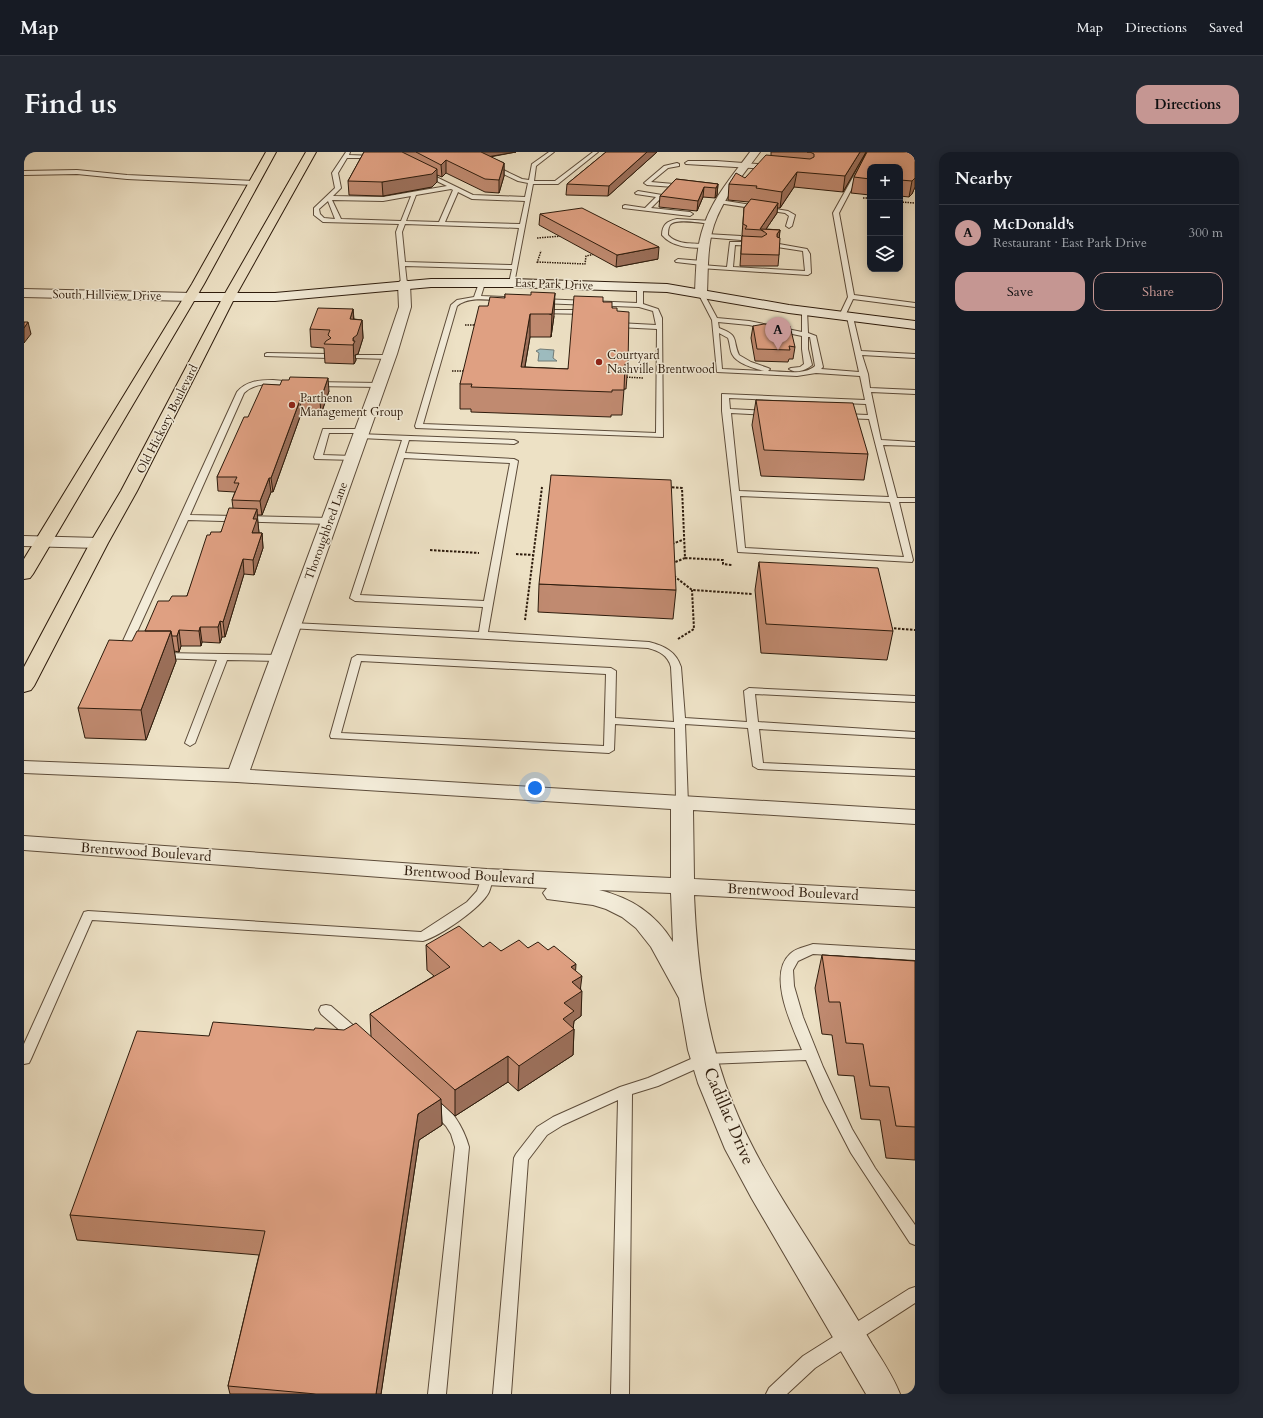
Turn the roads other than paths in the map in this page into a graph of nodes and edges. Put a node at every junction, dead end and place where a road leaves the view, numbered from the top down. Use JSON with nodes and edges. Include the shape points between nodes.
{"nodes":[{"id":1,"x":271,"y":152,"type":"edge"},
{"id":2,"x":311,"y":152,"type":"edge"},
{"id":3,"x":552,"y":152,"type":"edge"},
{"id":4,"x":596,"y":152,"type":"edge"},
{"id":5,"x":755,"y":152,"type":"edge"},
{"id":6,"x":869,"y":152,"type":"edge"},
{"id":7,"x":347,"y":154,"type":"edge"},
{"id":8,"x":381,"y":157,"type":"edge"},
{"id":9,"x":688,"y":163,"type":"dead end"},
{"id":10,"x":487,"y":164,"type":"edge"},
{"id":11,"x":677,"y":164,"type":"dead end"},
{"id":12,"x":746,"y":165,"type":"junction"},
{"id":13,"x":777,"y":168,"type":"edge"},
{"id":14,"x":420,"y":171,"type":"edge"},
{"id":15,"x":24,"y":173,"type":"edge"},
{"id":16,"x":530,"y":182,"type":"junction"},
{"id":17,"x":254,"y":183,"type":"junction"},
{"id":18,"x":692,"y":188,"type":"edge"},
{"id":19,"x":454,"y":189,"type":"junction"},
{"id":20,"x":638,"y":193,"type":"dead end"},
{"id":21,"x":414,"y":194,"type":"junction"},
{"id":22,"x":722,"y":195,"type":"junction"},
{"id":23,"x":329,"y":198,"type":"junction"},
{"id":24,"x":527,"y":199,"type":"junction"},
{"id":25,"x":625,"y":207,"type":"dead end"},
{"id":26,"x":647,"y":209,"type":"junction"},
{"id":27,"x":711,"y":220,"type":"junction"},
{"id":28,"x":339,"y":221,"type":"junction"},
{"id":29,"x":402,"y":223,"type":"junction"},
{"id":30,"x":441,"y":224,"type":"junction"},
{"id":31,"x":522,"y":226,"type":"junction"},
{"id":32,"x":789,"y":226,"type":"dead end"},
{"id":33,"x":705,"y":241,"type":"junction"},
{"id":34,"x":747,"y":244,"type":"junction"},
{"id":35,"x":761,"y":245,"type":"edge"},
{"id":36,"x":778,"y":246,"type":"edge"},
{"id":37,"x":678,"y":261,"type":"dead end"},
{"id":38,"x":403,"y":264,"type":"junction"},
{"id":39,"x":702,"y":265,"type":"junction"},
{"id":40,"x":514,"y":268,"type":"junction"},
{"id":41,"x":730,"y":269,"type":"junction"},
{"id":42,"x":482,"y":283,"type":"junction"},
{"id":43,"x":512,"y":283,"type":"junction"},
{"id":44,"x":404,"y":284,"type":"junction"},
{"id":45,"x":640,"y":287,"type":"junction"},
{"id":46,"x":701,"y":292,"type":"junction"},
{"id":47,"x":24,"y":293,"type":"edge"},
{"id":48,"x":191,"y":297,"type":"junction"},
{"id":49,"x":229,"y":297,"type":"junction"},
{"id":50,"x":851,"y":297,"type":"junction"},
{"id":51,"x":477,"y":298,"type":"junction"},
{"id":52,"x":536,"y":301,"type":"edge"},
{"id":53,"x":508,"y":302,"type":"edge"},
{"id":54,"x":596,"y":303,"type":"junction"},
{"id":55,"x":640,"y":305,"type":"junction"},
{"id":56,"x":915,"y":305,"type":"edge"},
{"id":57,"x":805,"y":311,"type":"junction"},
{"id":58,"x":533,"y":312,"type":"edge"},
{"id":59,"x":846,"y":316,"type":"junction"},
{"id":60,"x":715,"y":320,"type":"junction"},
{"id":61,"x":618,"y":325,"type":"edge"},
{"id":62,"x":915,"y":325,"type":"edge"},
{"id":63,"x":660,"y":326,"type":"junction"},
{"id":64,"x":716,"y":329,"type":"junction"},
{"id":65,"x":806,"y":334,"type":"junction"},
{"id":66,"x":858,"y":353,"type":"junction"},
{"id":67,"x":267,"y":355,"type":"dead end"},
{"id":68,"x":328,"y":356,"type":"edge"},
{"id":69,"x":915,"y":356,"type":"edge"},
{"id":70,"x":356,"y":357,"type":"dead end"},
{"id":71,"x":389,"y":358,"type":"junction"},
{"id":72,"x":814,"y":371,"type":"junction"},
{"id":73,"x":864,"y":374,"type":"junction"},
{"id":74,"x":379,"y":386,"type":"junction"},
{"id":75,"x":867,"y":390,"type":"junction"},
{"id":76,"x":915,"y":392,"type":"edge"},
{"id":77,"x":870,"y":402,"type":"junction"},
{"id":78,"x":726,"y":411,"type":"junction"},
{"id":79,"x":773,"y":413,"type":"edge"},
{"id":80,"x":834,"y":416,"type":"edge"},
{"id":81,"x":873,"y":417,"type":"junction"},
{"id":82,"x":419,"y":426,"type":"junction"},
{"id":83,"x":362,"y":434,"type":"junction"},
{"id":84,"x":411,"y":438,"type":"junction"},
{"id":85,"x":514,"y":442,"type":"dead end"},
{"id":86,"x":878,"y":442,"type":"junction"},
{"id":87,"x":915,"y":444,"type":"edge"},
{"id":88,"x":400,"y":455,"type":"junction"},
{"id":89,"x":353,"y":458,"type":"junction"},
{"id":90,"x":736,"y":493,"type":"junction"},
{"id":91,"x":894,"y":500,"type":"junction"},
{"id":92,"x":915,"y":500,"type":"edge"},
{"id":93,"x":185,"y":517,"type":"junction"},
{"id":94,"x":330,"y":521,"type":"junction"},
{"id":95,"x":24,"y":540,"type":"edge"},
{"id":96,"x":43,"y":541,"type":"junction"},
{"id":97,"x":99,"y":543,"type":"junction"},
{"id":98,"x":24,"y":574,"type":"edge"},
{"id":99,"x":488,"y":604,"type":"junction"},
{"id":100,"x":292,"y":626,"type":"junction"},
{"id":101,"x":483,"y":635,"type":"junction"},
{"id":102,"x":129,"y":655,"type":"edge"},
{"id":103,"x":152,"y":656,"type":"edge"},
{"id":104,"x":223,"y":657,"type":"junction"},
{"id":105,"x":280,"y":658,"type":"junction"},
{"id":106,"x":24,"y":686,"type":"edge"},
{"id":107,"x":915,"y":699,"type":"edge"},
{"id":108,"x":610,"y":721,"type":"junction"},
{"id":109,"x":680,"y":723,"type":"junction"},
{"id":110,"x":753,"y":726,"type":"junction"},
{"id":111,"x":915,"y":735,"type":"edge"},
{"id":112,"x":190,"y":743,"type":"dead end"},
{"id":113,"x":24,"y":767,"type":"edge"},
{"id":114,"x":915,"y":774,"type":"edge"},
{"id":115,"x":237,"y":776,"type":"junction"},
{"id":116,"x":682,"y":804,"type":"junction"},
{"id":117,"x":915,"y":817,"type":"edge"},
{"id":118,"x":24,"y":843,"type":"edge"},
{"id":119,"x":487,"y":876,"type":"junction"},
{"id":120,"x":681,"y":886,"type":"junction"},
{"id":121,"x":915,"y":899,"type":"edge"},
{"id":122,"x":915,"y":955,"type":"edge"},
{"id":123,"x":693,"y":1003,"type":"junction"},
{"id":124,"x":326,"y":1010,"type":"dead end"},
{"id":125,"x":367,"y":1046,"type":"edge"},
{"id":126,"x":810,"y":1055,"type":"junction"},
{"id":127,"x":24,"y":1059,"type":"edge"},
{"id":128,"x":705,"y":1059,"type":"junction"},
{"id":129,"x":625,"y":1091,"type":"junction"},
{"id":130,"x":420,"y":1094,"type":"edge"},
{"id":131,"x":915,"y":1238,"type":"edge"},
{"id":132,"x":915,"y":1294,"type":"edge"},
{"id":133,"x":850,"y":1335,"type":"junction"},
{"id":134,"x":437,"y":1394,"type":"edge"},
{"id":135,"x":502,"y":1394,"type":"edge"},
{"id":136,"x":620,"y":1394,"type":"edge"},
{"id":137,"x":775,"y":1394,"type":"edge"},
{"id":138,"x":884,"y":1394,"type":"edge"}],
"edges":[{"from":1,"to":17,"type":"main road"},
{"from":2,"to":49,"type":"main road","name":"Old Hickory Boulevard"},
{"from":3,"to":16,"type":"lane","via":[[534,165]]},
{"from":4,"to":16,"type":"lane","via":[[556,183]]},
{"from":5,"to":12,"type":"street"},
{"from":6,"to":50,"type":"lane","via":[[836,213]]},
{"from":7,"to":8,"type":"lane"},
{"from":7,"to":23,"type":"lane","via":[[335,173],[338,188]]},
{"from":9,"to":12,"type":"lane"},
{"from":10,"to":16,"type":"lane","via":[[520,180]]},
{"from":11,"to":18,"type":"lane","via":[[666,167],[647,183]]},
{"from":12,"to":13,"type":"lane"},
{"from":12,"to":22,"type":"street"},
{"from":14,"to":19,"type":"lane"},
{"from":15,"to":17,"type":"lane","via":[[77,172]]},
{"from":16,"to":24,"type":"lane"},
{"from":17,"to":48,"type":"main road"},
{"from":19,"to":21,"type":"lane"},
{"from":19,"to":24,"type":"lane","via":[[476,198]]},
{"from":19,"to":30,"type":"lane"},
{"from":20,"to":26,"type":"lane","via":[[660,196]]},
{"from":21,"to":23,"type":"lane","via":[[383,199]]},
{"from":21,"to":29,"type":"lane"},
{"from":22,"to":27,"type":"street"},
{"from":22,"to":32,"type":"lane","via":[[786,212],[792,216]]},
{"from":23,"to":28,"type":"lane"},
{"from":23,"to":28,"type":"lane","via":[[320,203],[316,209],[317,214],[323,220]]},
{"from":24,"to":31,"type":"lane"},
{"from":25,"to":26,"type":"lane"},
{"from":26,"to":27,"type":"lane"},
{"from":27,"to":33,"type":"street"},
{"from":27,"to":33,"type":"lane","via":[[675,221],[668,223],[666,227],[665,235],[669,239],[683,244]]},
{"from":28,"to":29,"type":"lane"},
{"from":29,"to":30,"type":"lane"},
{"from":29,"to":38,"type":"lane","via":[[398,232]]},
{"from":30,"to":31,"type":"lane"},
{"from":31,"to":40,"type":"lane"},
{"from":33,"to":34,"type":"lane","via":[[748,238]]},
{"from":33,"to":39,"type":"street"},
{"from":34,"to":35,"type":"lane"},
{"from":34,"to":41,"type":"lane","via":[[732,243]]},
{"from":36,"to":41,"type":"lane","via":[[805,250],[808,273]]},
{"from":37,"to":39,"type":"lane"},
{"from":38,"to":40,"type":"lane"},
{"from":38,"to":44,"type":"lane"},
{"from":39,"to":41,"type":"lane"},
{"from":39,"to":46,"type":"street"},
{"from":40,"to":43,"type":"lane"},
{"from":42,"to":43,"type":"street","name":"East Park Drive"},
{"from":42,"to":44,"type":"street","name":"East Park Drive"},
{"from":42,"to":51,"type":"lane"},
{"from":43,"to":45,"type":"street","name":"East Park Drive"},
{"from":44,"to":49,"type":"street","name":"East Park Drive","via":[[292,296]]},
{"from":44,"to":71,"type":"street","name":"Thoroughbred Lane","via":[[405,307]]},
{"from":45,"to":46,"type":"street","name":"East Park Drive"},
{"from":45,"to":55,"type":"lane"},
{"from":46,"to":57,"type":"street","name":"East Park Drive"},
{"from":46,"to":60,"type":"lane"},
{"from":47,"to":48,"type":"street","name":"South Hillview Drive"},
{"from":48,"to":49,"type":"street","name":"East Park Drive"},
{"from":48,"to":96,"type":"main road"},
{"from":49,"to":97,"type":"main road","name":"Old Hickory Boulevard"},
{"from":50,"to":56,"type":"lane"},
{"from":50,"to":59,"type":"lane"},
{"from":51,"to":53,"type":"lane"},
{"from":51,"to":82,"type":"lane","via":[[456,302]]},
{"from":52,"to":54,"type":"lane"},
{"from":54,"to":55,"type":"lane"},
{"from":54,"to":58,"type":"lane","via":[[594,310],[588,312]]},
{"from":55,"to":63,"type":"lane","via":[[656,310]]},
{"from":57,"to":59,"type":"street","name":"East Park Drive"},
{"from":57,"to":65,"type":"lane"},
{"from":59,"to":62,"type":"street","name":"East Park Drive"},
{"from":59,"to":66,"type":"lane"},
{"from":60,"to":64,"type":"lane"},
{"from":60,"to":65,"type":"lane","via":[[749,323]]},
{"from":61,"to":63,"type":"lane"},
{"from":63,"to":82,"type":"lane","via":[[660,435]]},
{"from":64,"to":65,"type":"lane","via":[[730,335],[737,356],[767,369],[801,369],[808,365]]},
{"from":64,"to":72,"type":"lane","via":[[719,371],[797,374]]},
{"from":65,"to":72,"type":"lane","via":[[813,336],[818,356],[819,367]]},
{"from":66,"to":69,"type":"lane"},
{"from":66,"to":73,"type":"lane"},
{"from":67,"to":68,"type":"lane"},
{"from":70,"to":71,"type":"lane"},
{"from":71,"to":74,"type":"street","name":"Thoroughbred Lane"},
{"from":72,"to":73,"type":"lane"},
{"from":73,"to":75,"type":"lane"},
{"from":74,"to":83,"type":"street","name":"Thoroughbred Lane"},
{"from":74,"to":93,"type":"lane","via":[[259,383],[245,386]]},
{"from":75,"to":76,"type":"lane"},
{"from":75,"to":77,"type":"lane"},
{"from":77,"to":78,"type":"lane","via":[[725,396]]},
{"from":77,"to":81,"type":"lane"},
{"from":78,"to":79,"type":"lane"},
{"from":78,"to":90,"type":"lane"},
{"from":80,"to":81,"type":"lane"},
{"from":81,"to":86,"type":"lane"},
{"from":82,"to":84,"type":"lane"},
{"from":83,"to":84,"type":"lane"},
{"from":83,"to":89,"type":"street","name":"Thoroughbred Lane"},
{"from":83,"to":89,"type":"lane","via":[[326,431],[318,457]]},
{"from":84,"to":85,"type":"lane"},
{"from":84,"to":88,"type":"lane"},
{"from":86,"to":87,"type":"lane"},
{"from":86,"to":91,"type":"lane"},
{"from":88,"to":99,"type":"lane","via":[[514,461]]},
{"from":88,"to":99,"type":"lane","via":[[355,598]]},
{"from":89,"to":94,"type":"street","name":"Thoroughbred Lane"},
{"from":90,"to":91,"type":"lane"},
{"from":90,"to":91,"type":"lane","via":[[741,550],[909,560]]},
{"from":91,"to":92,"type":"lane"},
{"from":93,"to":94,"type":"lane"},
{"from":93,"to":102,"type":"lane","via":[[121,655]]},
{"from":94,"to":100,"type":"street","name":"Thoroughbred Lane"},
{"from":95,"to":96,"type":"street"},
{"from":96,"to":97,"type":"street"},
{"from":96,"to":98,"type":"main road"},
{"from":97,"to":106,"type":"main road","name":"Old Hickory Boulevard"},
{"from":99,"to":101,"type":"lane"},
{"from":100,"to":101,"type":"lane"},
{"from":100,"to":105,"type":"street","name":"Thoroughbred Lane"},
{"from":101,"to":109,"type":"lane","via":[[645,645],[662,650],[674,660],[676,668]]},
{"from":103,"to":104,"type":"lane"},
{"from":104,"to":105,"type":"lane"},
{"from":104,"to":112,"type":"lane"},
{"from":105,"to":115,"type":"street","name":"Thoroughbred Lane"},
{"from":107,"to":110,"type":"lane","via":[[749,691]]},
{"from":108,"to":108,"type":"lane","via":[[609,750],[335,736],[357,658],[611,671]]},
{"from":108,"to":109,"type":"lane"},
{"from":109,"to":110,"type":"lane"},
{"from":109,"to":116,"type":"lane"},
{"from":110,"to":111,"type":"lane"},
{"from":110,"to":114,"type":"lane","via":[[758,766]]},
{"from":113,"to":115,"type":"street"},
{"from":115,"to":116,"type":"street"},
{"from":116,"to":117,"type":"street"},
{"from":116,"to":120,"type":"street","name":"Cadillac Drive"},
{"from":118,"to":119,"type":"street","name":"Brentwood Boulevard"},
{"from":119,"to":120,"type":"street","name":"Brentwood Boulevard"},
{"from":119,"to":123,"type":"street","via":[[544,891],[600,898],[623,907],[655,934]]},
{"from":119,"to":127,"type":"lane","via":[[483,891],[476,899],[460,913],[423,937],[88,915]]},
{"from":120,"to":121,"type":"street","name":"Brentwood Boulevard"},
{"from":120,"to":123,"type":"street","name":"Cadillac Drive"},
{"from":122,"to":126,"type":"lane","via":[[813,949],[800,952],[790,961],[786,971],[791,1002]]},
{"from":123,"to":128,"type":"street","name":"Cadillac Drive"},
{"from":124,"to":125,"type":"lane"},
{"from":126,"to":128,"type":"lane"},
{"from":126,"to":131,"type":"lane","via":[[856,1149]]},
{"from":128,"to":129,"type":"lane","via":[[654,1082]]},
{"from":128,"to":133,"type":"street","name":"Cadillac Drive","via":[[711,1083],[728,1125],[760,1189]]},
{"from":129,"to":135,"type":"lane","via":[[558,1121],[542,1131],[520,1158]]},
{"from":129,"to":136,"type":"lane"},
{"from":130,"to":134,"type":"lane","via":[[455,1127],[462,1147]]},
{"from":132,"to":133,"type":"lane"},
{"from":133,"to":137,"type":"lane","via":[[808,1362]]},
{"from":133,"to":138,"type":"street","name":"Cadillac Drive"}]}
